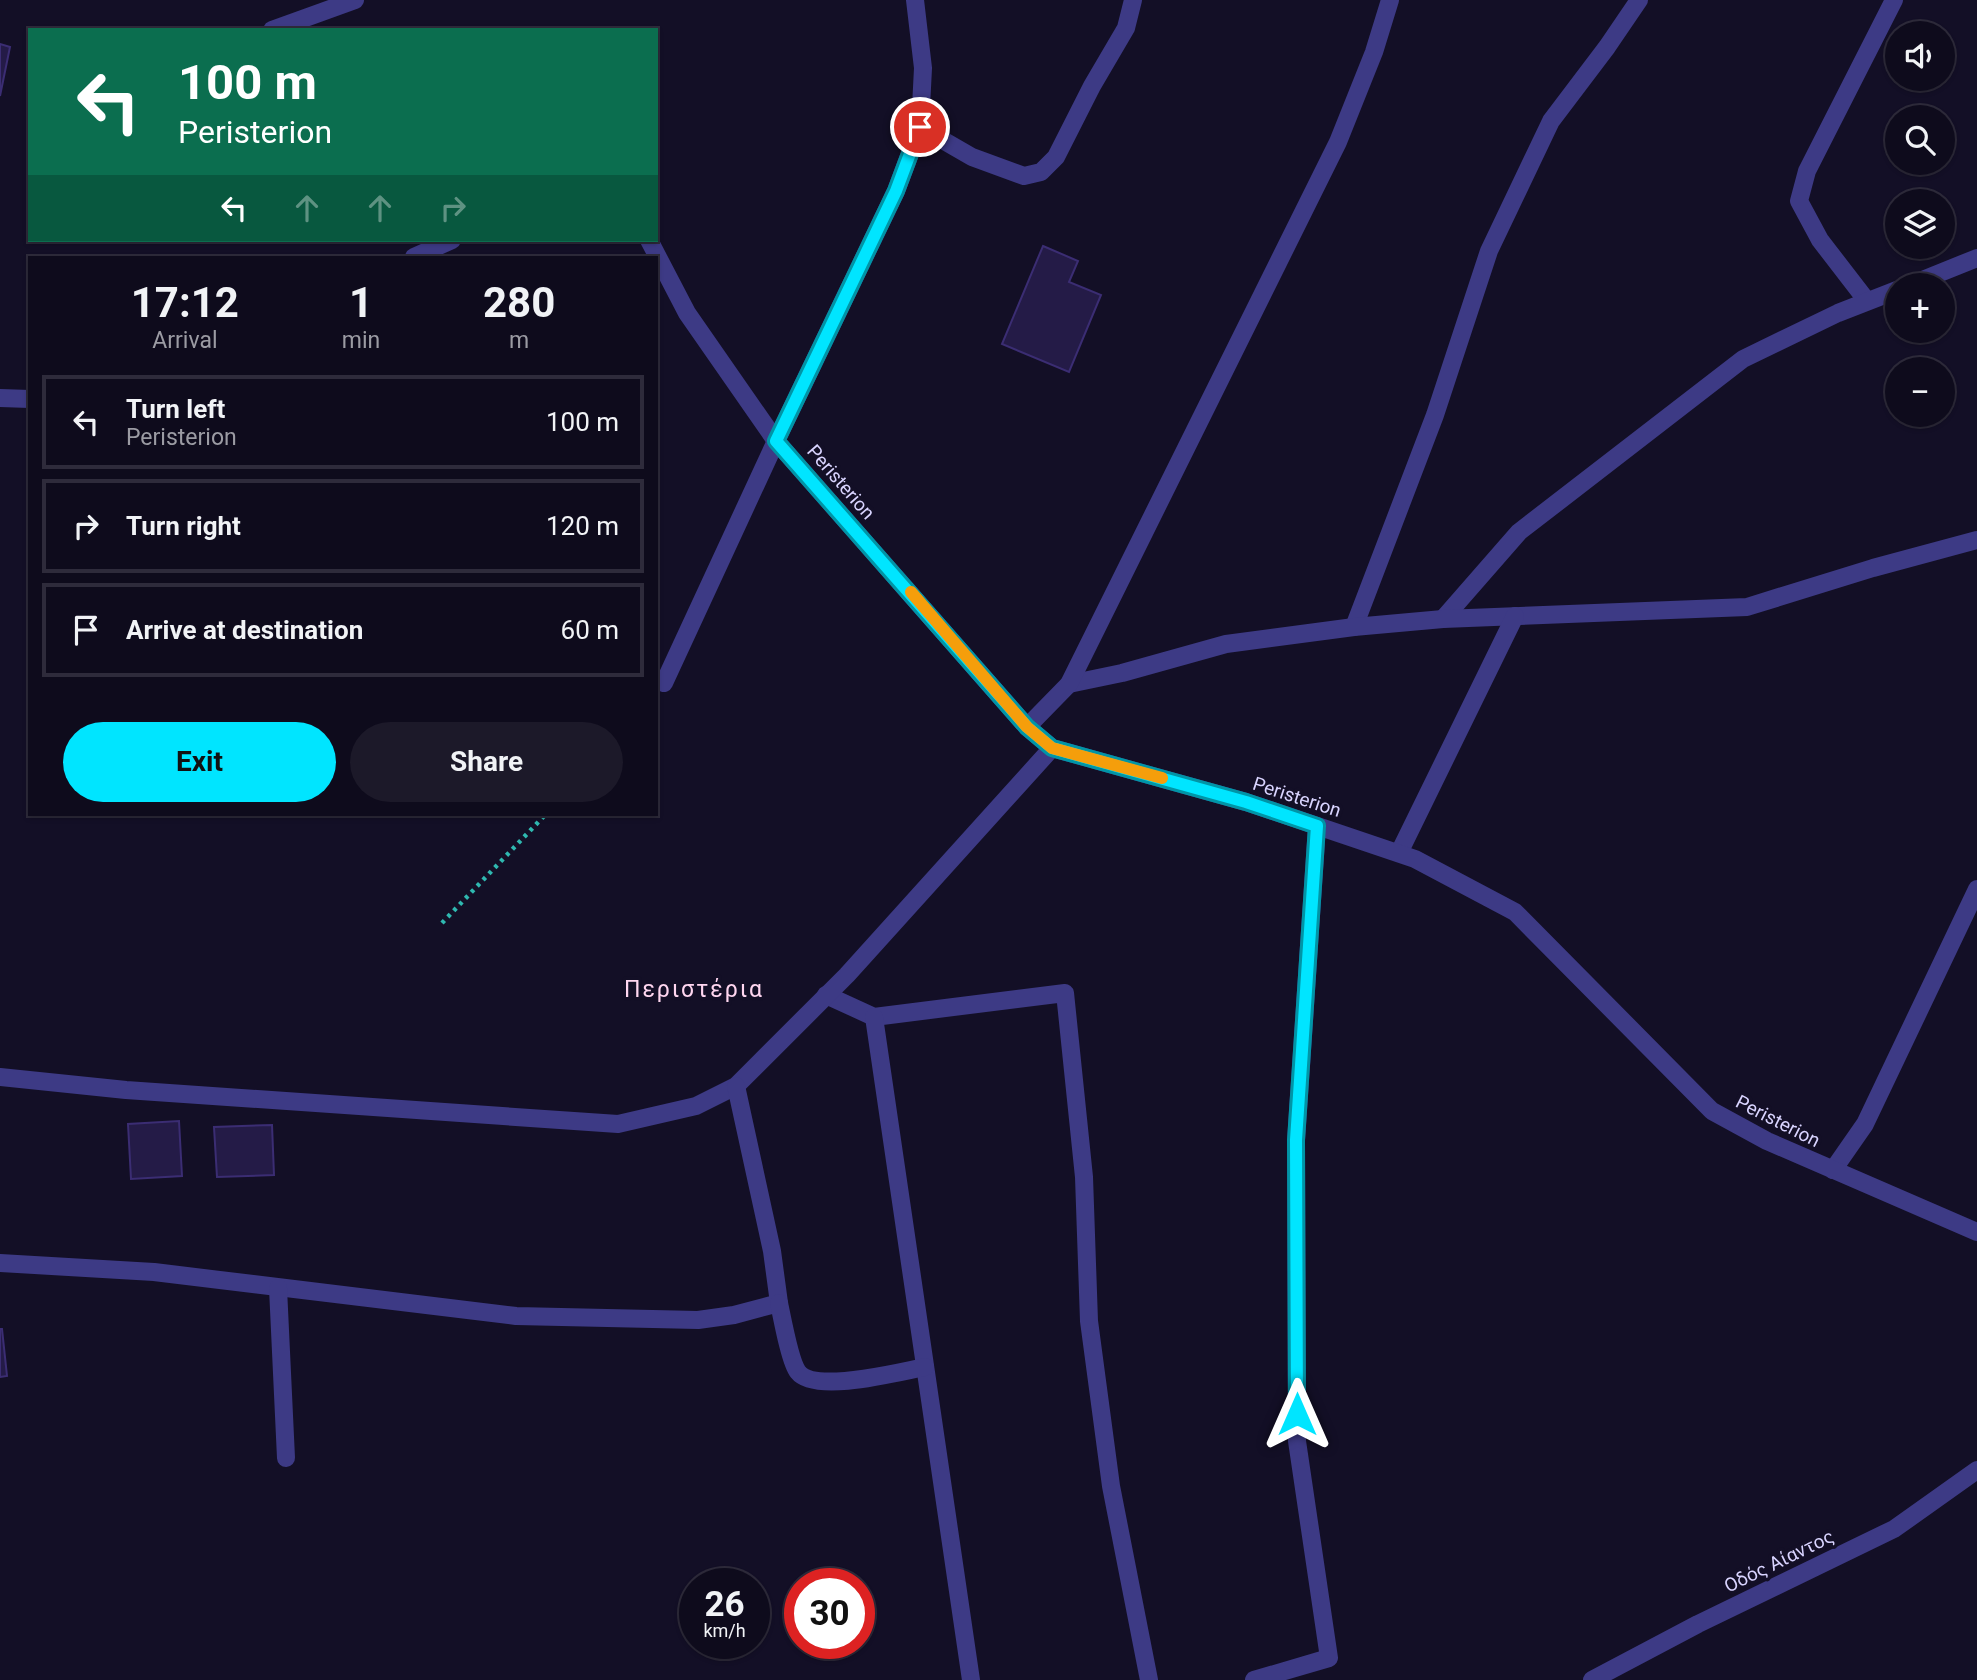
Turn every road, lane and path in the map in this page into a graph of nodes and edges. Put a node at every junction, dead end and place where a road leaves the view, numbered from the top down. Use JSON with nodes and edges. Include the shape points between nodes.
{"nodes":[{"id":1,"x":355,"y":0,"type":"edge"},
{"id":2,"x":915,"y":0,"type":"edge"},
{"id":3,"x":1133,"y":0,"type":"edge"},
{"id":4,"x":1390,"y":0,"type":"edge"},
{"id":5,"x":1639,"y":0,"type":"edge"},
{"id":6,"x":1895,"y":0,"type":"edge"},
{"id":7,"x":278,"y":28,"type":"edge"},
{"id":8,"x":920,"y":127,"type":"junction"},
{"id":9,"x":448,"y":242,"type":"edge"},
{"id":10,"x":416,"y":256,"type":"edge"},
{"id":11,"x":658,"y":257,"type":"edge"},
{"id":12,"x":1977,"y":258,"type":"edge"},
{"id":13,"x":1940,"y":273,"type":"edge"},
{"id":14,"x":1885,"y":294,"type":"edge"},
{"id":15,"x":1867,"y":301,"type":"junction"},
{"id":16,"x":0,"y":398,"type":"edge"},
{"id":17,"x":28,"y":399,"type":"edge"},
{"id":18,"x":776,"y":441,"type":"junction"},
{"id":19,"x":1977,"y":540,"type":"edge"},
{"id":20,"x":1515,"y":616,"type":"junction"},
{"id":21,"x":1443,"y":619,"type":"junction"},
{"id":22,"x":1354,"y":627,"type":"junction"},
{"id":23,"x":664,"y":683,"type":"dead end"},
{"id":24,"x":1069,"y":684,"type":"junction"},
{"id":25,"x":1027,"y":727,"type":"junction"},
{"id":26,"x":1052,"y":748,"type":"junction"},
{"id":27,"x":544,"y":816,"type":"edge"},
{"id":28,"x":1317,"y":826,"type":"junction"},
{"id":29,"x":1399,"y":853,"type":"junction"},
{"id":30,"x":1977,"y":889,"type":"edge"},
{"id":31,"x":442,"y":923,"type":"dead end"},
{"id":32,"x":826,"y":995,"type":"junction"},
{"id":33,"x":874,"y":1017,"type":"junction"},
{"id":34,"x":0,"y":1077,"type":"edge"},
{"id":35,"x":736,"y":1086,"type":"junction"},
{"id":36,"x":1833,"y":1170,"type":"junction"},
{"id":37,"x":1977,"y":1232,"type":"edge"},
{"id":38,"x":0,"y":1263,"type":"edge"},
{"id":39,"x":278,"y":1288,"type":"junction"},
{"id":40,"x":779,"y":1303,"type":"junction"},
{"id":41,"x":925,"y":1367,"type":"junction"},
{"id":42,"x":286,"y":1458,"type":"dead end"},
{"id":43,"x":1977,"y":1469,"type":"edge"},
{"id":44,"x":971,"y":1680,"type":"edge"},
{"id":45,"x":1149,"y":1680,"type":"edge"},
{"id":46,"x":1254,"y":1680,"type":"edge"},
{"id":47,"x":1592,"y":1680,"type":"edge"}],
"edges":[{"from":1,"to":7,"type":"street"},
{"from":2,"to":8,"type":"street","via":[[923,68]]},
{"from":3,"to":8,"type":"street","via":[[1126,28],[1056,157],[1041,172],[1024,176],[972,157]]},
{"from":4,"to":24,"type":"street","via":[[1338,142]]},
{"from":5,"to":22,"type":"street","via":[[1551,121],[1489,251],[1435,415]]},
{"from":6,"to":15,"type":"street","via":[[1807,171],[1799,201],[1820,240]]},
{"from":8,"to":18,"type":"street","via":[[896,191]]},
{"from":9,"to":10,"type":"street"},
{"from":11,"to":18,"type":"street","name":"Peristerion","via":[[687,313]]},
{"from":12,"to":13,"type":"street"},
{"from":14,"to":15,"type":"street"},
{"from":15,"to":21,"type":"street","via":[[1743,359],[1518,532]]},
{"from":16,"to":17,"type":"street"},
{"from":18,"to":23,"type":"street"},
{"from":18,"to":25,"type":"street","name":"Peristerion"},
{"from":19,"to":20,"type":"street","via":[[1747,607]]},
{"from":20,"to":21,"type":"street"},
{"from":20,"to":29,"type":"street"},
{"from":21,"to":22,"type":"street"},
{"from":22,"to":24,"type":"street","via":[[1226,643]]},
{"from":24,"to":25,"type":"street"},
{"from":25,"to":26,"type":"street","name":"Peristerion"},
{"from":26,"to":28,"type":"street","name":"Peristerion"},
{"from":26,"to":32,"type":"street"},
{"from":27,"to":31,"type":"path"},
{"from":28,"to":29,"type":"street","name":"Peristerion"},
{"from":28,"to":46,"type":"street","via":[[1296,1140],[1297,1441],[1329,1658]]},
{"from":29,"to":36,"type":"street","name":"Peristerion","via":[[1515,912],[1712,1111],[1767,1142]]},
{"from":30,"to":36,"type":"street","via":[[1865,1124]]},
{"from":32,"to":33,"type":"street"},
{"from":32,"to":35,"type":"street"},
{"from":33,"to":41,"type":"street"},
{"from":33,"to":45,"type":"street","via":[[1065,993],[1084,1177],[1089,1321],[1111,1486]]},
{"from":34,"to":35,"type":"street","via":[[618,1124],[696,1105]]},
{"from":35,"to":40,"type":"street"},
{"from":36,"to":37,"type":"street","name":"Peristerion"},
{"from":38,"to":39,"type":"street","via":[[155,1272]]},
{"from":39,"to":40,"type":"street","via":[[516,1316],[698,1320]]},
{"from":39,"to":42,"type":"street"},
{"from":40,"to":41,"type":"street","via":[[797,1371],[807,1379],[850,1380]]},
{"from":41,"to":44,"type":"street"},
{"from":43,"to":47,"type":"street","name":"Οδός Αίαντος","via":[[1894,1529]]}]}
